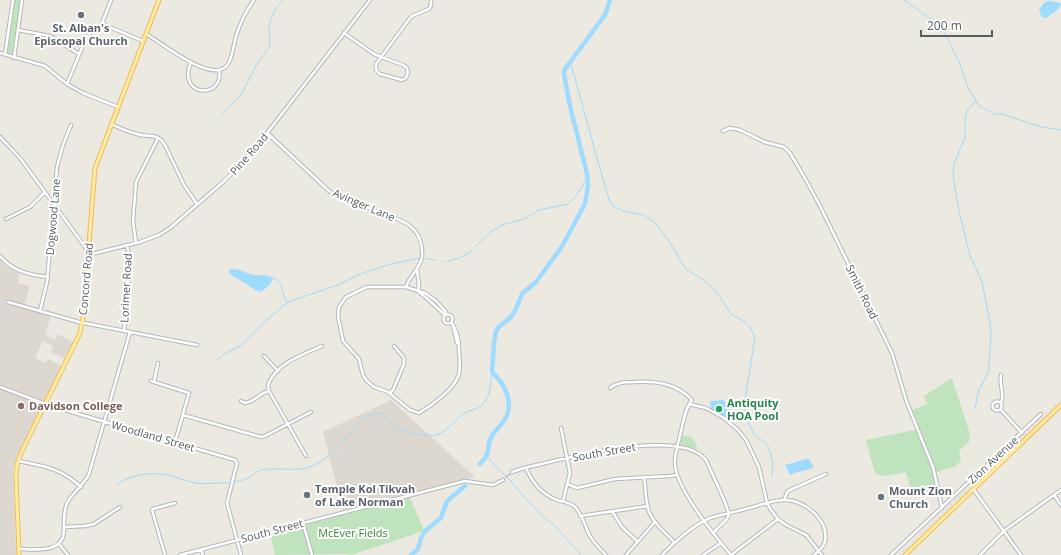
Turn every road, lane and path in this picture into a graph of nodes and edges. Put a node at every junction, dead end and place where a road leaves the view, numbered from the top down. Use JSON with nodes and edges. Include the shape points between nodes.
{"nodes":[{"id":1,"x":13,"y":0,"type":"edge"},
{"id":2,"x":22,"y":0,"type":"edge"},
{"id":3,"x":111,"y":0,"type":"edge"},
{"id":4,"x":159,"y":0,"type":"edge"},
{"id":5,"x":254,"y":0,"type":"edge"},
{"id":6,"x":370,"y":0,"type":"edge"},
{"id":7,"x":431,"y":0,"type":"edge"},
{"id":8,"x":102,"y":24,"type":"junction"},
{"id":9,"x":18,"y":30,"type":"junction"},
{"id":10,"x":344,"y":33,"type":"junction"},
{"id":11,"x":146,"y":34,"type":"junction"},
{"id":12,"x":143,"y":41,"type":"junction"},
{"id":13,"x":0,"y":53,"type":"edge"},
{"id":14,"x":79,"y":54,"type":"junction"},
{"id":15,"x":5,"y":55,"type":"junction"},
{"id":16,"x":381,"y":57,"type":"junction"},
{"id":17,"x":14,"y":58,"type":"junction"},
{"id":18,"x":191,"y":62,"type":"junction"},
{"id":19,"x":219,"y":70,"type":"junction"},
{"id":20,"x":67,"y":84,"type":"junction"},
{"id":21,"x":118,"y":107,"type":"junction"},
{"id":22,"x":111,"y":124,"type":"junction"},
{"id":23,"x":71,"y":125,"type":"dead end"},
{"id":24,"x":723,"y":131,"type":"dead end"},
{"id":25,"x":267,"y":133,"type":"junction"},
{"id":26,"x":0,"y":137,"type":"edge"},
{"id":27,"x":158,"y":138,"type":"junction"},
{"id":28,"x":45,"y":192,"type":"junction"},
{"id":29,"x":53,"y":203,"type":"junction"},
{"id":30,"x":197,"y":204,"type":"junction"},
{"id":31,"x":6,"y":219,"type":"dead end"},
{"id":32,"x":136,"y":243,"type":"junction"},
{"id":33,"x":128,"y":245,"type":"junction"},
{"id":34,"x":88,"y":253,"type":"junction"},
{"id":35,"x":0,"y":256,"type":"edge"},
{"id":36,"x":417,"y":269,"type":"junction"},
{"id":37,"x":48,"y":277,"type":"junction"},
{"id":38,"x":406,"y":287,"type":"junction"},
{"id":39,"x":418,"y":291,"type":"junction"},
{"id":40,"x":8,"y":302,"type":"dead end"},
{"id":41,"x":40,"y":311,"type":"junction"},
{"id":42,"x":446,"y":314,"type":"junction"},
{"id":43,"x":82,"y":323,"type":"junction"},
{"id":44,"x":452,"y":324,"type":"junction"},
{"id":45,"x":124,"y":331,"type":"junction"},
{"id":46,"x":130,"y":332,"type":"junction"},
{"id":47,"x":197,"y":345,"type":"dead end"},
{"id":48,"x":322,"y":346,"type":"dead end"},
{"id":49,"x":394,"y":346,"type":"dead end"},
{"id":50,"x":264,"y":356,"type":"dead end"},
{"id":51,"x":158,"y":364,"type":"dead end"},
{"id":52,"x":278,"y":371,"type":"junction"},
{"id":53,"x":1001,"y":375,"type":"dead end"},
{"id":54,"x":0,"y":387,"type":"edge"},
{"id":55,"x":610,"y":388,"type":"dead end"},
{"id":56,"x":269,"y":391,"type":"junction"},
{"id":57,"x":390,"y":393,"type":"junction"},
{"id":58,"x":241,"y":402,"type":"dead end"},
{"id":59,"x":1001,"y":403,"type":"junction"},
{"id":60,"x":46,"y":404,"type":"junction"},
{"id":61,"x":689,"y":404,"type":"junction"},
{"id":62,"x":1061,"y":404,"type":"edge"},
{"id":63,"x":1001,"y":410,"type":"junction"},
{"id":64,"x":311,"y":412,"type":"dead end"},
{"id":65,"x":1041,"y":414,"type":"dead end"},
{"id":66,"x":183,"y":415,"type":"junction"},
{"id":67,"x":105,"y":422,"type":"junction"},
{"id":68,"x":288,"y":424,"type":"junction"},
{"id":69,"x":561,"y":428,"type":"dead end"},
{"id":70,"x":1022,"y":433,"type":"junction"},
{"id":71,"x":175,"y":442,"type":"junction"},
{"id":72,"x":678,"y":447,"type":"junction"},
{"id":73,"x":306,"y":456,"type":"dead end"},
{"id":74,"x":568,"y":458,"type":"junction"},
{"id":75,"x":18,"y":461,"type":"junction"},
{"id":76,"x":526,"y":468,"type":"junction"},
{"id":77,"x":512,"y":472,"type":"tunnel mouth"},
{"id":78,"x":826,"y":474,"type":"dead end"},
{"id":79,"x":676,"y":475,"type":"junction"},
{"id":80,"x":644,"y":477,"type":"junction"},
{"id":81,"x":503,"y":480,"type":"tunnel mouth"},
{"id":82,"x":567,"y":484,"type":"junction"},
{"id":83,"x":81,"y":487,"type":"junction"},
{"id":84,"x":974,"y":490,"type":"junction"},
{"id":85,"x":1061,"y":490,"type":"edge"},
{"id":86,"x":1054,"y":495,"type":"junction"},
{"id":87,"x":784,"y":500,"type":"junction"},
{"id":88,"x":563,"y":501,"type":"junction"},
{"id":89,"x":175,"y":503,"type":"dead end"},
{"id":90,"x":767,"y":503,"type":"junction"},
{"id":91,"x":1061,"y":505,"type":"edge"},
{"id":92,"x":120,"y":506,"type":"dead end"},
{"id":93,"x":648,"y":506,"type":"junction"},
{"id":94,"x":942,"y":508,"type":"junction"},
{"id":95,"x":612,"y":511,"type":"junction"},
{"id":96,"x":729,"y":514,"type":"junction"},
{"id":97,"x":580,"y":516,"type":"junction"},
{"id":98,"x":778,"y":519,"type":"junction"},
{"id":99,"x":655,"y":522,"type":"junction"},
{"id":100,"x":704,"y":522,"type":"junction"},
{"id":101,"x":303,"y":523,"type":"junction"},
{"id":102,"x":64,"y":527,"type":"junction"},
{"id":103,"x":1004,"y":531,"type":"junction"},
{"id":104,"x":713,"y":533,"type":"junction"},
{"id":105,"x":237,"y":540,"type":"junction"},
{"id":106,"x":637,"y":541,"type":"junction"},
{"id":107,"x":674,"y":542,"type":"junction"},
{"id":108,"x":721,"y":543,"type":"junction"},
{"id":109,"x":59,"y":544,"type":"junction"},
{"id":110,"x":18,"y":549,"type":"junction"},
{"id":111,"x":201,"y":550,"type":"junction"},
{"id":112,"x":819,"y":551,"type":"junction"},
{"id":113,"x":19,"y":555,"type":"edge"},
{"id":114,"x":68,"y":555,"type":"edge"},
{"id":115,"x":165,"y":555,"type":"edge"},
{"id":116,"x":180,"y":555,"type":"edge"},
{"id":117,"x":203,"y":555,"type":"edge"},
{"id":118,"x":241,"y":555,"type":"edge"},
{"id":119,"x":312,"y":555,"type":"edge"},
{"id":120,"x":606,"y":555,"type":"edge"},
{"id":121,"x":626,"y":555,"type":"edge"},
{"id":122,"x":662,"y":555,"type":"edge"},
{"id":123,"x":703,"y":555,"type":"edge"},
{"id":124,"x":731,"y":555,"type":"edge"},
{"id":125,"x":814,"y":555,"type":"edge"},
{"id":126,"x":822,"y":555,"type":"edge"},
{"id":127,"x":891,"y":555,"type":"edge"},
{"id":128,"x":905,"y":555,"type":"edge"},
{"id":129,"x":980,"y":555,"type":"edge"},
{"id":130,"x":1021,"y":555,"type":"edge"}],
"edges":[{"from":1,"to":15,"type":"street"},
{"from":2,"to":9,"type":"street"},
{"from":3,"to":8,"type":"street"},
{"from":4,"to":11,"type":"main road","name":"Concord Road"},
{"from":5,"to":19,"type":"street","via":[[240,26],[229,62]]},
{"from":6,"to":10,"type":"street","name":"Pine Road"},
{"from":7,"to":16,"type":"street","via":[[429,10],[412,16]]},
{"from":8,"to":12,"type":"street"},
{"from":8,"to":14,"type":"street","via":[[87,36]]},
{"from":9,"to":14,"type":"street","via":[[50,36]]},
{"from":9,"to":17,"type":"street"},
{"from":10,"to":16,"type":"street"},
{"from":10,"to":25,"type":"street","name":"Pine Road"},
{"from":11,"to":12,"type":"main road","name":"Concord Road"},
{"from":11,"to":18,"type":"street"},
{"from":12,"to":21,"type":"main road","name":"Concord Road"},
{"from":13,"to":15,"type":"street"},
{"from":14,"to":20,"type":"street"},
{"from":15,"to":17,"type":"street"},
{"from":16,"to":16,"type":"street","via":[[375,66],[378,72],[399,80],[406,78],[406,66]]},
{"from":17,"to":20,"type":"street","via":[[45,66]]},
{"from":18,"to":19,"type":"street","via":[[210,70]]},
{"from":18,"to":19,"type":"street","via":[[188,80],[201,91],[215,86],[220,78]]},
{"from":20,"to":21,"type":"street"},
{"from":21,"to":22,"type":"main road","name":"Concord Road"},
{"from":22,"to":27,"type":"street","via":[[137,134]]},
{"from":22,"to":34,"type":"main road","name":"Concord Road","via":[[95,168]]},
{"from":23,"to":29,"type":"street","name":"Dogwood Lane","via":[[58,163]]},
{"from":24,"to":94,"type":"street","name":"Smith Road","via":[[730,128],[740,130],[765,142],[784,147],[806,180],[892,353],[907,403],[933,467]]},
{"from":25,"to":30,"type":"street","name":"Pine Road","via":[[241,164]]},
{"from":25,"to":36,"type":"street","name":"Avinger Lane","via":[[329,191],[411,226],[422,244],[422,257]]},
{"from":26,"to":28,"type":"street","via":[[15,152]]},
{"from":27,"to":30,"type":"street","via":[[165,145],[184,185]]},
{"from":27,"to":32,"type":"street","via":[[141,170],[136,186],[133,221]]},
{"from":28,"to":29,"type":"street"},
{"from":28,"to":31,"type":"street","via":[[30,207]]},
{"from":29,"to":34,"type":"street"},
{"from":29,"to":37,"type":"street","name":"Dogwood Lane"},
{"from":30,"to":32,"type":"street","name":"Pine Road","via":[[165,231]]},
{"from":32,"to":33,"type":"street","name":"Pine Road"},
{"from":33,"to":34,"type":"street","name":"Pine Road"},
{"from":33,"to":45,"type":"street","name":"Lorimer Road","via":[[130,263]]},
{"from":34,"to":43,"type":"main road","name":"Concord Road"},
{"from":35,"to":37,"type":"street","via":[[15,270]]},
{"from":36,"to":38,"type":"street","name":"Avinger Lane"},
{"from":36,"to":39,"type":"street","name":"Avinger Lane","via":[[420,285]]},
{"from":37,"to":41,"type":"street","name":"Dogwood Lane"},
{"from":38,"to":39,"type":"street"},
{"from":38,"to":57,"type":"street","via":[[365,288],[346,297],[338,310],[343,341],[359,359],[366,380],[371,385]]},
{"from":39,"to":42,"type":"street"},
{"from":40,"to":41,"type":"street"},
{"from":41,"to":43,"type":"street"},
{"from":42,"to":44,"type":"street","via":[[452,316]]},
{"from":42,"to":44,"type":"street","via":[[445,322]]},
{"from":43,"to":45,"type":"street"},
{"from":43,"to":60,"type":"main road","name":"Concord Road","via":[[79,337]]},
{"from":44,"to":57,"type":"street","via":[[458,343],[460,365],[458,378],[448,391],[419,413],[410,410]]},
{"from":45,"to":46,"type":"street"},
{"from":46,"to":47,"type":"street"},
{"from":46,"to":67,"type":"street","name":"Lorimer Road"},
{"from":48,"to":52,"type":"street","via":[[292,359]]},
{"from":49,"to":57,"type":"street","via":[[404,358],[404,364]]},
{"from":50,"to":52,"type":"street"},
{"from":51,"to":66,"type":"street","via":[[152,382],[189,393]]},
{"from":52,"to":56,"type":"street","via":[[268,383]]},
{"from":53,"to":59,"type":"street"},
{"from":54,"to":60,"type":"street","name":"Woodland Street"},
{"from":55,"to":61,"type":"street","via":[[620,383],[665,383],[683,391],[692,400]]},
{"from":56,"to":58,"type":"street","via":[[263,392],[250,402]]},
{"from":56,"to":68,"type":"street"},
{"from":59,"to":63,"type":"street"},
{"from":59,"to":63,"type":"street","via":[[996,402],[993,406],[995,410]]},
{"from":60,"to":67,"type":"street","name":"Woodland Street"},
{"from":60,"to":75,"type":"main road","name":"Concord Road"},
{"from":61,"to":72,"type":"street"},
{"from":61,"to":90,"type":"street","via":[[706,408],[724,418],[746,440],[759,466]]},
{"from":62,"to":84,"type":"main road"},
{"from":63,"to":70,"type":"street"},
{"from":64,"to":68,"type":"street"},
{"from":65,"to":70,"type":"street","name":"Zion Avenue"},
{"from":66,"to":68,"type":"street","via":[[261,437]]},
{"from":66,"to":71,"type":"street"},
{"from":67,"to":71,"type":"street","name":"Woodland Street"},
{"from":67,"to":83,"type":"street","name":"Lorimer Road","via":[[89,474]]},
{"from":68,"to":73,"type":"street"},
{"from":69,"to":74,"type":"street"},
{"from":70,"to":94,"type":"street","name":"Zion Avenue"},
{"from":71,"to":105,"type":"street","name":"Woodland Street","via":[[236,461],[227,503]]},
{"from":72,"to":74,"type":"street","name":"South Street","via":[[622,448]]},
{"from":72,"to":79,"type":"street"},
{"from":72,"to":96,"type":"street","name":"South Street","via":[[694,451],[706,460]]},
{"from":74,"to":76,"type":"street","name":"South Street"},
{"from":74,"to":82,"type":"street","via":[[570,473]]},
{"from":75,"to":83,"type":"street","via":[[59,471],[68,475]]},
{"from":75,"to":110,"type":"main road","name":"Concord Road"},
{"from":76,"to":77,"type":"street","name":"South Street"},
{"from":76,"to":88,"type":"street","via":[[530,478],[545,494]]},
{"from":78,"to":87,"type":"street","via":[[790,490]]},
{"from":79,"to":80,"type":"street"},
{"from":79,"to":100,"type":"street"},
{"from":80,"to":82,"type":"street","via":[[616,479],[577,488]]},
{"from":80,"to":93,"type":"street"},
{"from":81,"to":101,"type":"street","name":"South Street","via":[[493,485],[465,481]]},
{"from":82,"to":88,"type":"street"},
{"from":83,"to":102,"type":"street","name":"Lorimer Road","via":[[67,505]]},
{"from":84,"to":103,"type":"street"},
{"from":84,"to":128,"type":"main road"},
{"from":85,"to":86,"type":"street"},
{"from":86,"to":91,"type":"street"},
{"from":86,"to":103,"type":"street"},
{"from":87,"to":90,"type":"street"},
{"from":87,"to":112,"type":"street","via":[[804,506],[821,522],[825,541]]},
{"from":88,"to":97,"type":"street","via":[[574,506]]},
{"from":89,"to":115,"type":"street","via":[[152,510]]},
{"from":90,"to":96,"type":"street"},
{"from":90,"to":98,"type":"street"},
{"from":92,"to":102,"type":"street","via":[[94,524]]},
{"from":93,"to":95,"type":"street"},
{"from":93,"to":99,"type":"street"},
{"from":94,"to":127,"type":"street","name":"Zion Avenue"},
{"from":95,"to":97,"type":"street"},
{"from":95,"to":106,"type":"street","via":[[622,527]]},
{"from":96,"to":100,"type":"street"},
{"from":96,"to":104,"type":"street"},
{"from":97,"to":120,"type":"street","via":[[591,538]]},
{"from":98,"to":112,"type":"street","via":[[806,535]]},
{"from":98,"to":124,"type":"street"},
{"from":99,"to":106,"type":"street"},
{"from":99,"to":107,"type":"street"},
{"from":100,"to":104,"type":"street"},
{"from":100,"to":107,"type":"street"},
{"from":101,"to":105,"type":"street","name":"South Street"},
{"from":101,"to":119,"type":"street"},
{"from":102,"to":109,"type":"street","name":"Lorimer Road"},
{"from":103,"to":129,"type":"street"},
{"from":103,"to":130,"type":"street"},
{"from":104,"to":108,"type":"street"},
{"from":105,"to":111,"type":"street","name":"South Street"},
{"from":105,"to":118,"type":"street"},
{"from":106,"to":121,"type":"street"},
{"from":107,"to":122,"type":"street"},
{"from":108,"to":123,"type":"street"},
{"from":108,"to":124,"type":"street"},
{"from":109,"to":110,"type":"street","via":[[47,549]]},
{"from":109,"to":114,"type":"street"},
{"from":110,"to":113,"type":"main road","name":"Concord Road"},
{"from":111,"to":116,"type":"street","name":"South Street"},
{"from":111,"to":117,"type":"street"},
{"from":112,"to":125,"type":"street"},
{"from":112,"to":126,"type":"street"}]}
